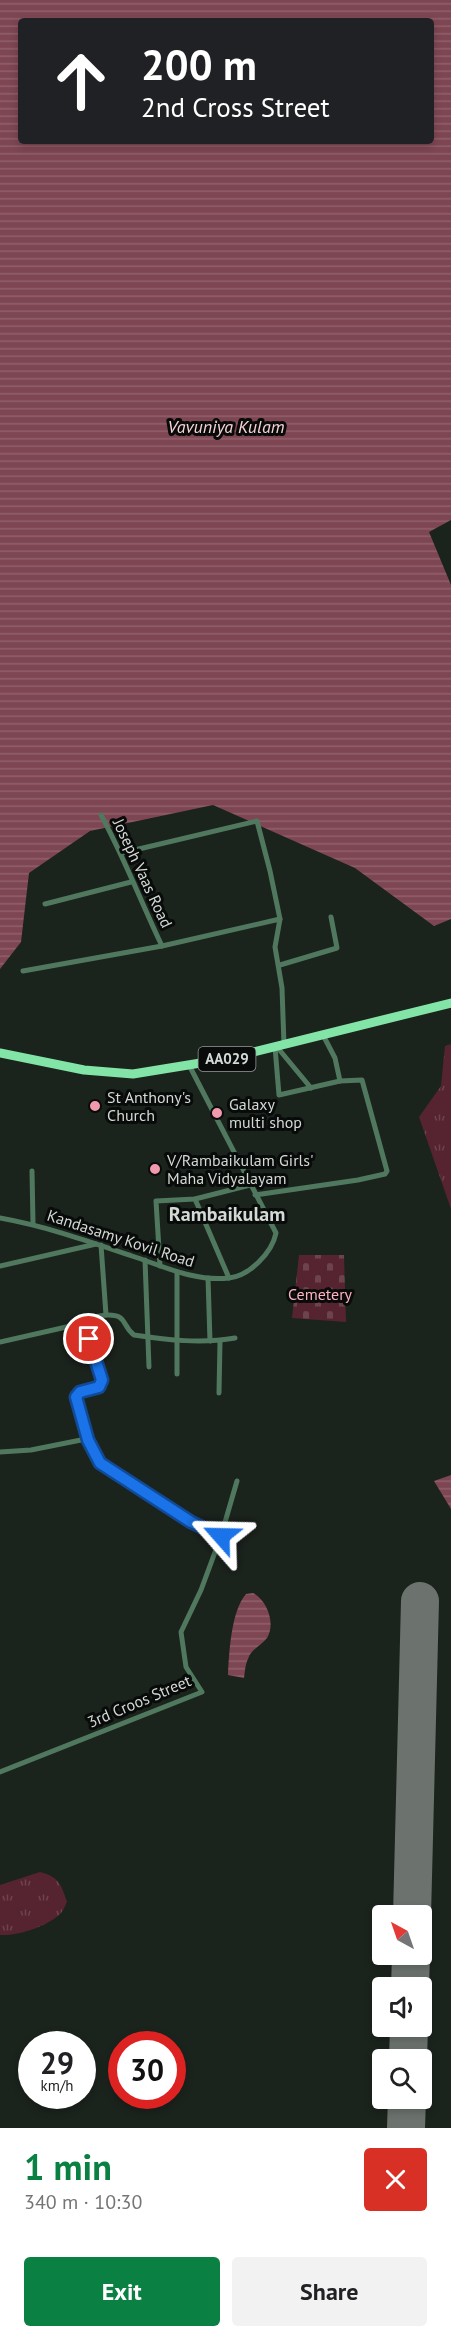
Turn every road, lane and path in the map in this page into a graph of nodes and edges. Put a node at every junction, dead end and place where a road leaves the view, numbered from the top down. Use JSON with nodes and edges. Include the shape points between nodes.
{"nodes":[{"id":1,"x":100,"y":815,"type":"dead end"},
{"id":2,"x":122,"y":853,"type":"junction"},
{"id":3,"x":131,"y":882,"type":"junction"},
{"id":4,"x":45,"y":904,"type":"dead end"},
{"id":5,"x":331,"y":917,"type":"dead end"},
{"id":6,"x":280,"y":919,"type":"junction"},
{"id":7,"x":162,"y":946,"type":"junction"},
{"id":8,"x":280,"y":965,"type":"junction"},
{"id":9,"x":23,"y":971,"type":"dead end"},
{"id":10,"x":451,"y":1003,"type":"edge"},
{"id":11,"x":324,"y":1035,"type":"junction"},
{"id":12,"x":279,"y":1046,"type":"junction"},
{"id":13,"x":0,"y":1053,"type":"edge"},
{"id":14,"x":189,"y":1065,"type":"junction"},
{"id":15,"x":340,"y":1081,"type":"junction"},
{"id":16,"x":311,"y":1088,"type":"junction"},
{"id":17,"x":32,"y":1171,"type":"dead end"},
{"id":18,"x":250,"y":1185,"type":"junction"},
{"id":19,"x":255,"y":1195,"type":"junction"},
{"id":20,"x":195,"y":1199,"type":"junction"},
{"id":21,"x":0,"y":1218,"type":"edge"},
{"id":22,"x":33,"y":1223,"type":"junction"},
{"id":23,"x":99,"y":1245,"type":"junction"},
{"id":24,"x":146,"y":1260,"type":"junction"},
{"id":25,"x":0,"y":1266,"type":"edge"},
{"id":26,"x":160,"y":1266,"type":"junction"},
{"id":27,"x":177,"y":1272,"type":"junction"},
{"id":28,"x":208,"y":1278,"type":"junction"},
{"id":29,"x":229,"y":1278,"type":"junction"},
{"id":30,"x":106,"y":1315,"type":"junction"},
{"id":31,"x":84,"y":1323,"type":"junction"},
{"id":32,"x":147,"y":1337,"type":"junction"},
{"id":33,"x":235,"y":1338,"type":"dead end"},
{"id":34,"x":178,"y":1341,"type":"junction"},
{"id":35,"x":210,"y":1341,"type":"junction"},
{"id":36,"x":220,"y":1341,"type":"junction"},
{"id":37,"x":0,"y":1342,"type":"edge"},
{"id":38,"x":149,"y":1367,"type":"dead end"},
{"id":39,"x":177,"y":1374,"type":"dead end"},
{"id":40,"x":219,"y":1393,"type":"dead end"},
{"id":41,"x":88,"y":1440,"type":"junction"},
{"id":42,"x":0,"y":1452,"type":"edge"},
{"id":43,"x":237,"y":1481,"type":"dead end"},
{"id":44,"x":221,"y":1536,"type":"junction"},
{"id":45,"x":0,"y":1772,"type":"edge"}],
"edges":[{"from":1,"to":2,"type":"street","name":"Joseph Vaas Road"},
{"from":2,"to":3,"type":"street","name":"Joseph Vaas Road"},
{"from":2,"to":6,"type":"street","via":[[257,821]]},
{"from":3,"to":4,"type":"street"},
{"from":3,"to":7,"type":"street","name":"Joseph Vaas Road"},
{"from":5,"to":8,"type":"street","via":[[337,948]]},
{"from":6,"to":7,"type":"street","name":"Joseph Vaas Road"},
{"from":6,"to":8,"type":"street","via":[[275,947]]},
{"from":7,"to":9,"type":"street"},
{"from":8,"to":12,"type":"street"},
{"from":10,"to":11,"type":"highway","number":"AA029"},
{"from":11,"to":12,"type":"highway","number":"AA029"},
{"from":11,"to":15,"type":"street"},
{"from":12,"to":14,"type":"highway","number":"AA029"},
{"from":12,"to":16,"type":"street"},
{"from":12,"to":16,"type":"street","via":[[279,1095]]},
{"from":13,"to":14,"type":"highway","number":"AA029","via":[[107,1073],[133,1074]]},
{"from":14,"to":18,"type":"street","name":"Kandasamy Kovil Road"},
{"from":15,"to":16,"type":"street"},
{"from":15,"to":19,"type":"street","via":[[362,1080],[386,1172],[358,1180]]},
{"from":17,"to":22,"type":"street"},
{"from":18,"to":19,"type":"street","name":"Kandasamy Kovil Road"},
{"from":18,"to":20,"type":"street"},
{"from":19,"to":29,"type":"street","name":"Kandasamy Kovil Road","via":[[275,1237],[252,1270]]},
{"from":20,"to":26,"type":"street","via":[[156,1201]]},
{"from":20,"to":29,"type":"street"},
{"from":21,"to":22,"type":"street","name":"Kandasamy Kovil Road"},
{"from":22,"to":23,"type":"street","name":"Kandasamy Kovil Road"},
{"from":23,"to":24,"type":"street","name":"Kandasamy Kovil Road"},
{"from":23,"to":25,"type":"street"},
{"from":23,"to":30,"type":"street"},
{"from":24,"to":26,"type":"street","name":"Kandasamy Kovil Road"},
{"from":24,"to":32,"type":"street"},
{"from":26,"to":27,"type":"street","name":"Kandasamy Kovil Road"},
{"from":27,"to":28,"type":"street","name":"Kandasamy Kovil Road"},
{"from":27,"to":34,"type":"street"},
{"from":28,"to":29,"type":"street","name":"Kandasamy Kovil Road"},
{"from":28,"to":35,"type":"street"},
{"from":30,"to":31,"type":"street"},
{"from":30,"to":32,"type":"street","via":[[116,1314],[134,1335]]},
{"from":31,"to":37,"type":"street"},
{"from":31,"to":41,"type":"street","via":[[102,1380],[99,1387],[76,1397]]},
{"from":32,"to":34,"type":"street"},
{"from":32,"to":38,"type":"street"},
{"from":33,"to":36,"type":"street"},
{"from":34,"to":35,"type":"street"},
{"from":34,"to":39,"type":"street"},
{"from":35,"to":36,"type":"street"},
{"from":36,"to":40,"type":"street"},
{"from":41,"to":42,"type":"street"},
{"from":41,"to":44,"type":"street","via":[[100,1463],[191,1522]]},
{"from":43,"to":44,"type":"street"},
{"from":44,"to":45,"type":"street","name":"3rd Croos Street","via":[[181,1632],[186,1667],[202,1692]]}]}
